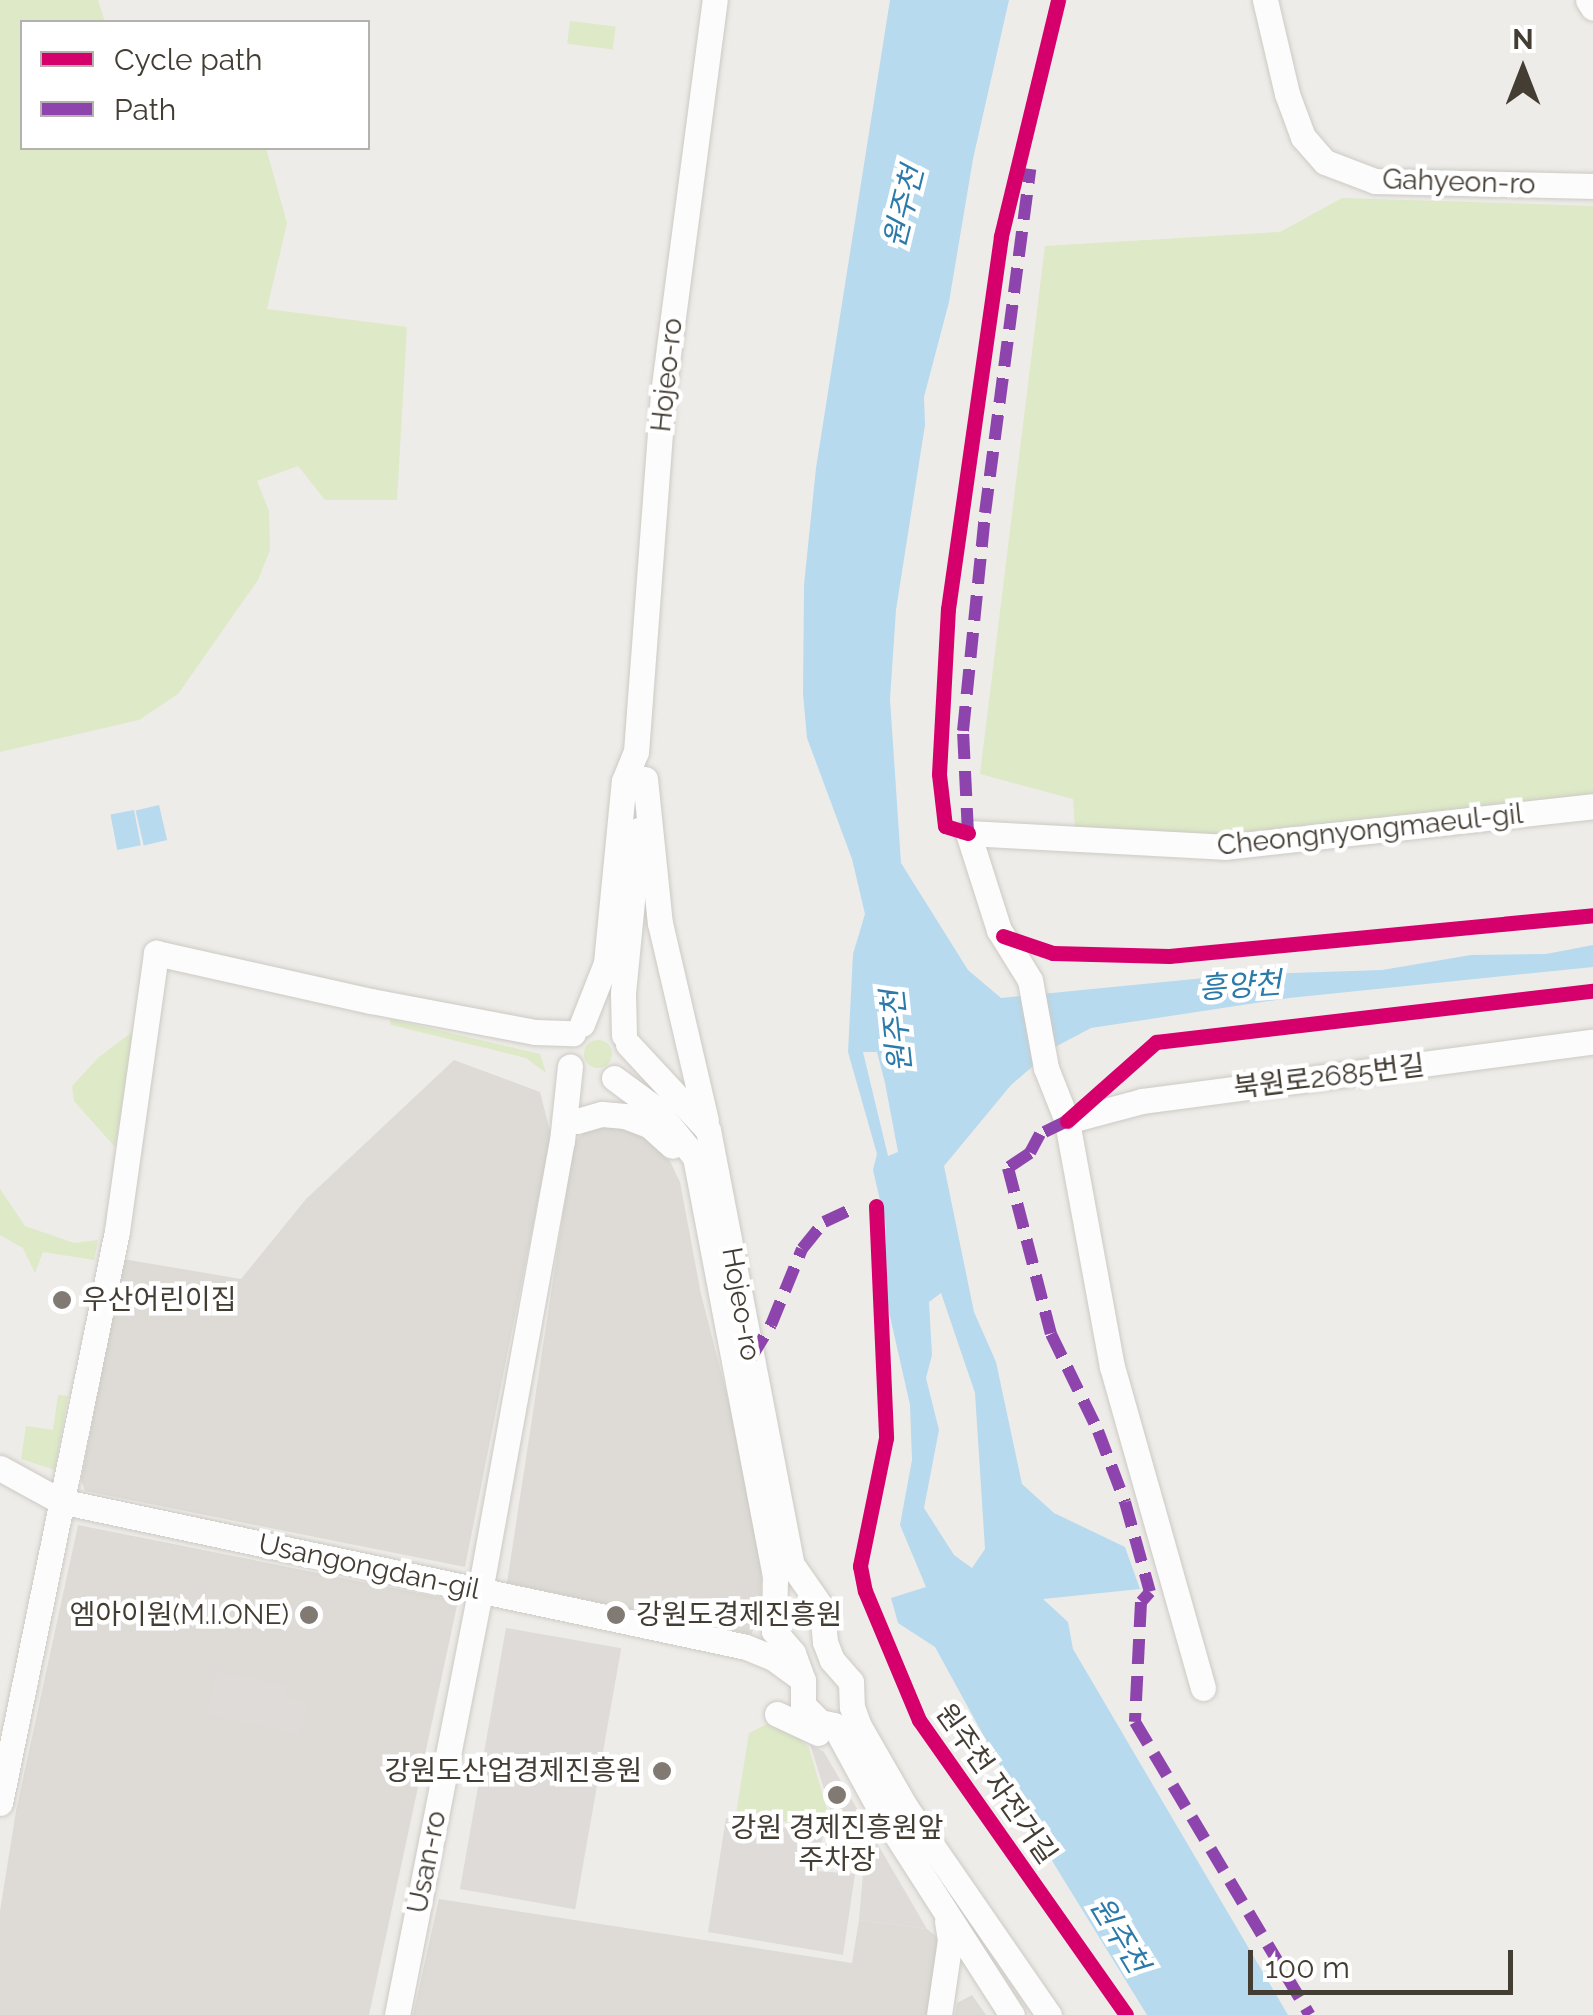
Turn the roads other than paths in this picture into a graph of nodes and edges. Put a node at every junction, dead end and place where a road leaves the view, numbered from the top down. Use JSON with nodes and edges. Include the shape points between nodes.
{"nodes":[{"id":1,"x":715,"y":0,"type":"edge"},
{"id":2,"x":1265,"y":0,"type":"edge"},
{"id":3,"x":1588,"y":0,"type":"edge"},
{"id":4,"x":1593,"y":8,"type":"edge"},
{"id":5,"x":1593,"y":186,"type":"edge"},
{"id":6,"x":636,"y":752,"type":"junction"},
{"id":7,"x":645,"y":779,"type":"junction"},
{"id":8,"x":1593,"y":806,"type":"edge"},
{"id":9,"x":626,"y":1040,"type":"junction"},
{"id":10,"x":1593,"y":1042,"type":"edge"},
{"id":11,"x":573,"y":1045,"type":"junction"},
{"id":12,"x":609,"y":1080,"type":"junction"},
{"id":13,"x":1067,"y":1120,"type":"junction"},
{"id":14,"x":708,"y":1130,"type":"junction"},
{"id":15,"x":570,"y":1131,"type":"junction"},
{"id":16,"x":706,"y":1222,"type":"junction"},
{"id":17,"x":0,"y":1468,"type":"edge"},
{"id":18,"x":60,"y":1501,"type":"junction"},
{"id":19,"x":480,"y":1591,"type":"junction"},
{"id":20,"x":806,"y":1591,"type":"junction"},
{"id":21,"x":777,"y":1595,"type":"junction"},
{"id":22,"x":774,"y":1631,"type":"junction"},
{"id":23,"x":746,"y":1647,"type":"junction"},
{"id":24,"x":803,"y":1680,"type":"junction"},
{"id":25,"x":1203,"y":1688,"type":"dead end"},
{"id":26,"x":833,"y":1716,"type":"junction"},
{"id":27,"x":851,"y":1754,"type":"junction"},
{"id":28,"x":0,"y":1803,"type":"edge"},
{"id":29,"x":946,"y":1915,"type":"junction"},
{"id":30,"x":997,"y":1941,"type":"junction"},
{"id":31,"x":972,"y":1956,"type":"junction"},
{"id":32,"x":996,"y":1993,"type":"junction"},
{"id":33,"x":940,"y":2008,"type":"edge"},
{"id":34,"x":397,"y":2015,"type":"edge"},
{"id":35,"x":1012,"y":2015,"type":"edge"},
{"id":36,"x":1050,"y":2015,"type":"edge"}],
"edges":[{"from":1,"to":6,"type":"street","name":"Hojeo-ro","via":[[663,392]]},
{"from":2,"to":5,"type":"street","name":"Gahyeon-ro","via":[[1286,94],[1303,137],[1326,162],[1375,181]]},
{"from":3,"to":4,"type":"street"},
{"from":6,"to":7,"type":"street"},
{"from":6,"to":11,"type":"street","name":"Usan-ro","via":[[624,782],[606,963]]},
{"from":7,"to":9,"type":"street","via":[[622,993]]},
{"from":7,"to":14,"type":"street","name":"Hojeo-ro","via":[[660,924]]},
{"from":8,"to":13,"type":"street","name":"Cheongnyongmaeul-gil","via":[[1224,848],[968,833],[999,930],[1030,980],[1046,1068]]},
{"from":9,"to":11,"type":"street","via":[[608,1023]]},
{"from":9,"to":12,"type":"street","via":[[626,1064]]},
{"from":9,"to":14,"type":"street"},
{"from":10,"to":13,"type":"street","name":"북원로2685번길","via":[[1142,1101]]},
{"from":11,"to":12,"type":"street","via":[[585,1080]]},
{"from":11,"to":15,"type":"street","name":"Usan-ro"},
{"from":11,"to":18,"type":"street","via":[[156,952],[117,1231]]},
{"from":12,"to":15,"type":"street"},
{"from":12,"to":16,"type":"street","via":[[680,1133],[695,1157]]},
{"from":13,"to":25,"type":"street","via":[[1112,1367]]},
{"from":14,"to":20,"type":"street","name":"Hojeo-ro","via":[[783,1530]]},
{"from":15,"to":16,"type":"street","via":[[602,1114],[649,1125],[680,1159]]},
{"from":15,"to":19,"type":"street","name":"Usan-ro"},
{"from":16,"to":21,"type":"street","name":"Hojeo-ro"},
{"from":17,"to":18,"type":"street","name":"Usangongdan-gil"},
{"from":18,"to":19,"type":"street","name":"Usangongdan-gil"},
{"from":18,"to":28,"type":"street"},
{"from":19,"to":23,"type":"street","name":"Usangongdan-gil"},
{"from":19,"to":34,"type":"street","name":"Usan-ro"},
{"from":20,"to":21,"type":"street","via":[[790,1588]]},
{"from":20,"to":26,"type":"street","name":"Hojeo-ro","via":[[822,1608],[832,1660],[851,1682]]},
{"from":21,"to":22,"type":"street","name":"Hojeo-ro"},
{"from":22,"to":23,"type":"street"},
{"from":22,"to":24,"type":"street","name":"Hojeo-ro","via":[[793,1653]]},
{"from":23,"to":24,"type":"street","name":"Usangongdan-gil"},
{"from":24,"to":26,"type":"street","name":"Hojeo-ro","via":[[804,1705]]},
{"from":26,"to":27,"type":"street","name":"Hojeo-ro"},
{"from":26,"to":27,"type":"street","via":[[778,1714]]},
{"from":26,"to":30,"type":"street","name":"Hojeo-ro"},
{"from":27,"to":29,"type":"street","name":"Hojeo-ro"},
{"from":29,"to":31,"type":"street","name":"Hojeo-ro"},
{"from":29,"to":33,"type":"street","via":[[950,1940]]},
{"from":30,"to":31,"type":"street"},
{"from":30,"to":36,"type":"street","name":"Hojeo-ro"},
{"from":31,"to":32,"type":"street","name":"Hojeo-ro"},
{"from":32,"to":33,"type":"street","via":[[966,1982],[953,1986]]},
{"from":32,"to":35,"type":"street","name":"Hojeo-ro"}]}
